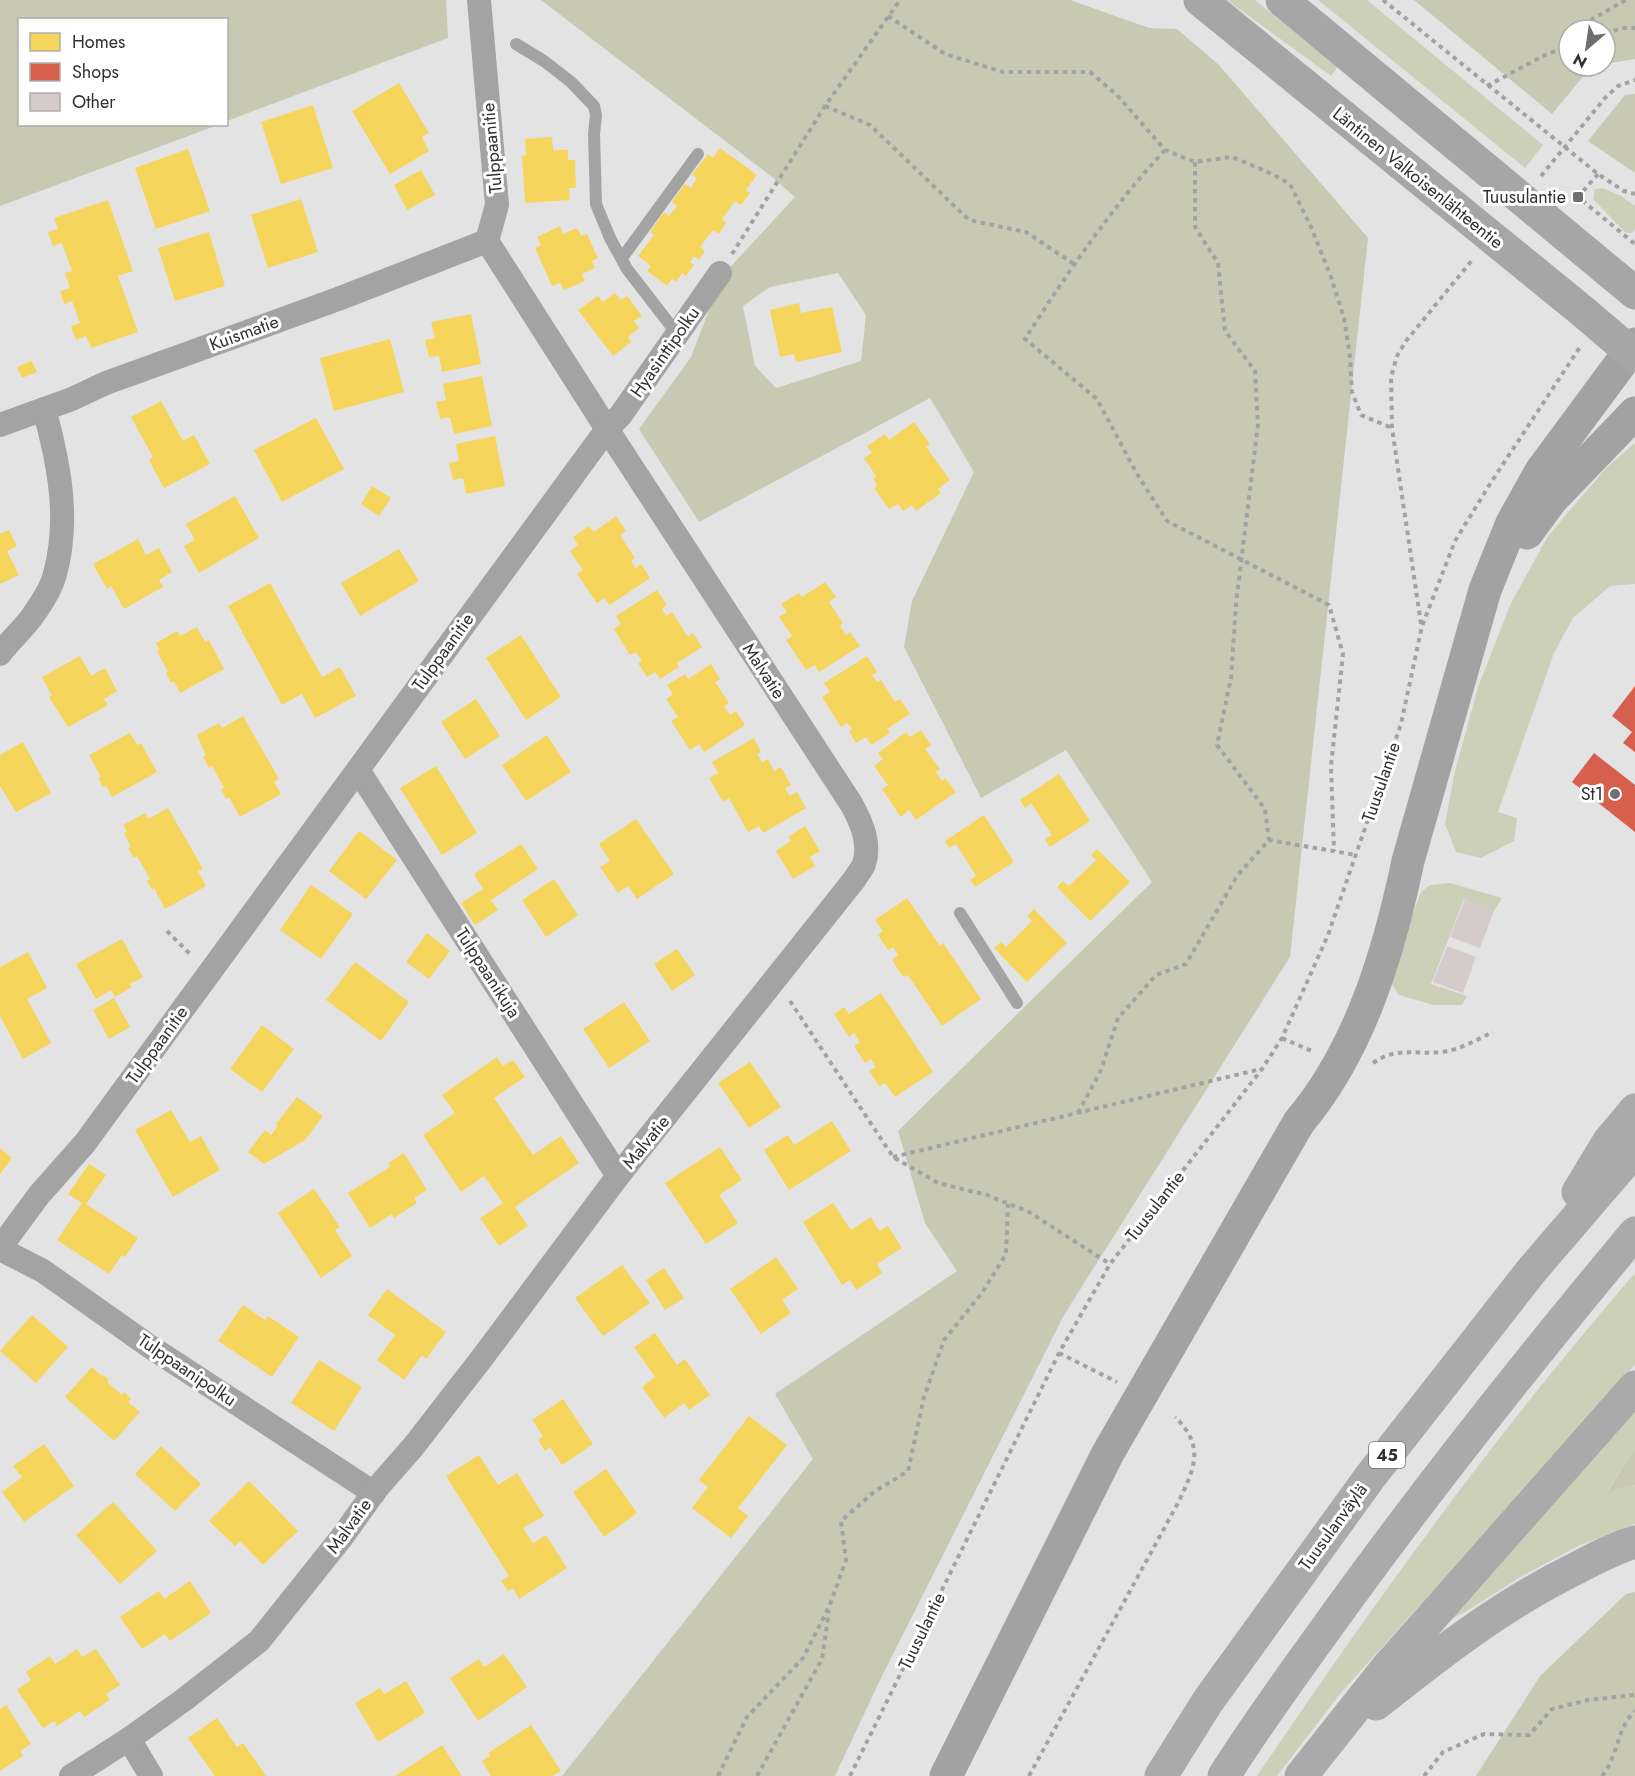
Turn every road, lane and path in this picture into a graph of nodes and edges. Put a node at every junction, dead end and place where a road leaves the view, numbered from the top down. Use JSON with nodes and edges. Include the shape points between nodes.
{"nodes":[{"id":1,"x":479,"y":0,"type":"edge"},
{"id":2,"x":900,"y":0,"type":"edge"},
{"id":3,"x":1200,"y":0,"type":"edge"},
{"id":4,"x":1282,"y":0,"type":"edge"},
{"id":5,"x":1383,"y":0,"type":"edge"},
{"id":6,"x":1626,"y":0,"type":"edge"},
{"id":7,"x":888,"y":16,"type":"junction"},
{"id":8,"x":1594,"y":18,"type":"edge"},
{"id":9,"x":1635,"y":28,"type":"edge"},
{"id":10,"x":1617,"y":30,"type":"edge"},
{"id":11,"x":516,"y":44,"type":"dead end"},
{"id":12,"x":1557,"y":50,"type":"edge"},
{"id":13,"x":1635,"y":80,"type":"edge"},
{"id":14,"x":1487,"y":86,"type":"junction"},
{"id":15,"x":1605,"y":98,"type":"dead end"},
{"id":16,"x":825,"y":106,"type":"junction"},
{"id":17,"x":1165,"y":150,"type":"junction"},
{"id":18,"x":698,"y":154,"type":"dead end"},
{"id":19,"x":1195,"y":162,"type":"junction"},
{"id":20,"x":1598,"y":174,"type":"junction"},
{"id":21,"x":1635,"y":194,"type":"edge"},
{"id":22,"x":487,"y":241,"type":"junction"},
{"id":23,"x":1635,"y":244,"type":"edge"},
{"id":24,"x":622,"y":258,"type":"junction"},
{"id":25,"x":1074,"y":264,"type":"junction"},
{"id":26,"x":720,"y":273,"type":"joint"},
{"id":27,"x":1635,"y":293,"type":"edge"},
{"id":28,"x":1594,"y":322,"type":"junction"},
{"id":29,"x":678,"y":335,"type":"junction"},
{"id":30,"x":1406,"y":341,"type":"dead end"},
{"id":31,"x":1633,"y":350,"type":"edge"},
{"id":32,"x":44,"y":409,"type":"junction"},
{"id":33,"x":1635,"y":413,"type":"edge"},
{"id":34,"x":0,"y":425,"type":"edge"},
{"id":35,"x":1392,"y":428,"type":"junction"},
{"id":36,"x":607,"y":429,"type":"junction"},
{"id":37,"x":1242,"y":560,"type":"junction"},
{"id":38,"x":1485,"y":590,"type":"junction"},
{"id":39,"x":1422,"y":626,"type":"junction"},
{"id":40,"x":0,"y":654,"type":"edge"},
{"id":41,"x":358,"y":770,"type":"junction"},
{"id":42,"x":1269,"y":840,"type":"junction"},
{"id":43,"x":1334,"y":851,"type":"junction"},
{"id":44,"x":1356,"y":855,"type":"junction"},
{"id":45,"x":960,"y":913,"type":"dead end"},
{"id":46,"x":167,"y":931,"type":"dead end"},
{"id":47,"x":209,"y":974,"type":"junction"},
{"id":48,"x":775,"y":978,"type":"junction"},
{"id":49,"x":1017,"y":1003,"type":"dead end"},
{"id":50,"x":1493,"y":1032,"type":"dead end"},
{"id":51,"x":1282,"y":1038,"type":"junction"},
{"id":52,"x":1330,"y":1060,"type":"junction"},
{"id":53,"x":1262,"y":1069,"type":"junction"},
{"id":54,"x":1635,"y":1110,"type":"edge"},
{"id":55,"x":1078,"y":1113,"type":"junction"},
{"id":56,"x":1635,"y":1150,"type":"edge"},
{"id":57,"x":893,"y":1157,"type":"junction"},
{"id":58,"x":618,"y":1176,"type":"junction"},
{"id":59,"x":1008,"y":1204,"type":"junction"},
{"id":60,"x":1635,"y":1233,"type":"edge"},
{"id":61,"x":0,"y":1248,"type":"edge"},
{"id":62,"x":1110,"y":1264,"type":"junction"},
{"id":63,"x":1532,"y":1270,"type":"junction"},
{"id":64,"x":1059,"y":1353,"type":"junction"},
{"id":65,"x":1119,"y":1383,"type":"dead end"},
{"id":66,"x":1635,"y":1387,"type":"edge"},
{"id":67,"x":1175,"y":1417,"type":"dead end"},
{"id":68,"x":374,"y":1493,"type":"junction"},
{"id":69,"x":1635,"y":1542,"type":"edge"},
{"id":70,"x":829,"y":1607,"type":"junction"},
{"id":71,"x":1635,"y":1695,"type":"edge"},
{"id":72,"x":1635,"y":1711,"type":"edge"},
{"id":73,"x":129,"y":1739,"type":"junction"},
{"id":74,"x":71,"y":1776,"type":"edge"},
{"id":75,"x":151,"y":1776,"type":"edge"},
{"id":76,"x":718,"y":1776,"type":"edge"},
{"id":77,"x":757,"y":1776,"type":"edge"},
{"id":78,"x":850,"y":1776,"type":"edge"},
{"id":79,"x":946,"y":1776,"type":"edge"},
{"id":80,"x":1029,"y":1776,"type":"edge"},
{"id":81,"x":1161,"y":1776,"type":"edge"},
{"id":82,"x":1224,"y":1776,"type":"edge"},
{"id":83,"x":1301,"y":1776,"type":"edge"},
{"id":84,"x":1424,"y":1776,"type":"edge"},
{"id":85,"x":1602,"y":1776,"type":"edge"}],
"edges":[{"from":1,"to":22,"type":"street","name":"Tulppaanitie","via":[[497,205]]},
{"from":2,"to":7,"type":"path"},
{"from":3,"to":28,"type":"main road","name":"Läntinen Valkoisenlähteentie"},
{"from":4,"to":27,"type":"main road"},
{"from":5,"to":14,"type":"path"},
{"from":6,"to":8,"type":"path"},
{"from":7,"to":16,"type":"path"},
{"from":7,"to":17,"type":"path","via":[[945,54],[1003,72],[1090,72],[1117,95]]},
{"from":9,"to":10,"type":"path"},
{"from":11,"to":24,"type":"lane","via":[[571,82],[594,106],[596,204]]},
{"from":12,"to":14,"type":"path"},
{"from":13,"to":15,"type":"path","via":[[1618,86]]},
{"from":14,"to":20,"type":"path"},
{"from":16,"to":25,"type":"path","via":[[870,125],[969,220],[1026,232]]},
{"from":16,"to":26,"type":"path"},
{"from":17,"to":19,"type":"path"},
{"from":17,"to":25,"type":"path","via":[[1132,186]]},
{"from":18,"to":24,"type":"lane"},
{"from":19,"to":35,"type":"path","via":[[1232,157],[1290,184],[1311,227],[1344,318],[1352,392],[1361,415]]},
{"from":19,"to":37,"type":"path","via":[[1195,227],[1218,263],[1225,331],[1255,371],[1258,424]]},
{"from":20,"to":21,"type":"path"},
{"from":20,"to":23,"type":"path","via":[[1578,197]]},
{"from":22,"to":32,"type":"street","name":"Kuismatie"},
{"from":22,"to":36,"type":"street"},
{"from":24,"to":29,"type":"lane"},
{"from":25,"to":37,"type":"path","via":[[1025,339],[1096,399],[1167,521]]},
{"from":26,"to":29,"type":"street","name":"Hyasinttipolku"},
{"from":28,"to":31,"type":"main road","name":"Läntinen Valkoisenlähteentie"},
{"from":28,"to":39,"type":"path","name":"Tuusulantie","via":[[1455,542]]},
{"from":29,"to":36,"type":"street","name":"Hyasinttipolku"},
{"from":30,"to":35,"type":"path","name":"Tuusulantie","via":[[1391,377]]},
{"from":31,"to":38,"type":"main road","via":[[1541,471],[1512,523]]},
{"from":32,"to":34,"type":"street","name":"Kuismatie"},
{"from":32,"to":40,"type":"street","via":[[62,493],[55,576],[35,613]]},
{"from":33,"to":38,"type":"main road","via":[[1552,499]]},
{"from":35,"to":39,"type":"path","name":"Tuusulantie"},
{"from":36,"to":41,"type":"street","name":"Tulppaanitie"},
{"from":36,"to":48,"type":"street","name":"Malvatie","via":[[862,823],[866,843],[864,864]]},
{"from":37,"to":42,"type":"path","via":[[1231,678],[1217,745],[1265,809]]},
{"from":37,"to":43,"type":"path","via":[[1329,605],[1342,654],[1331,766]]},
{"from":38,"to":52,"type":"main road","via":[[1408,861],[1379,914]]},
{"from":39,"to":44,"type":"path","name":"Tuusulantie","via":[[1401,724]]},
{"from":41,"to":47,"type":"street","name":"Tulppaanitie"},
{"from":41,"to":58,"type":"street","name":"Tulppaanikuja"},
{"from":42,"to":43,"type":"path"},
{"from":42,"to":55,"type":"path","via":[[1237,876],[1186,964],[1156,975],[1118,1018],[1101,1070]]},
{"from":43,"to":44,"type":"path"},
{"from":44,"to":51,"type":"path","name":"Tuusulantie","via":[[1328,935]]},
{"from":45,"to":49,"type":"lane"},
{"from":46,"to":47,"type":"path"},
{"from":47,"to":61,"type":"street","name":"Tulppaanitie","via":[[85,1143],[39,1195]]},
{"from":48,"to":57,"type":"path"},
{"from":48,"to":58,"type":"street","name":"Malvatie"},
{"from":50,"to":52,"type":"path","via":[[1466,1046],[1442,1052],[1385,1055],[1362,1073]]},
{"from":51,"to":52,"type":"path"},
{"from":51,"to":53,"type":"path","name":"Tuusulantie"},
{"from":52,"to":79,"type":"main road","via":[[1299,1122],[1108,1453]]},
{"from":53,"to":55,"type":"path"},
{"from":53,"to":62,"type":"path","name":"Tuusulantie"},
{"from":54,"to":63,"type":"highway","via":[[1609,1141]]},
{"from":55,"to":57,"type":"path"},
{"from":56,"to":63,"type":"highway","name":"Tuusulanväylä","number":"45"},
{"from":57,"to":59,"type":"path","via":[[938,1184]]},
{"from":58,"to":68,"type":"street","name":"Malvatie","via":[[482,1358]]},
{"from":59,"to":62,"type":"path","via":[[1029,1212]]},
{"from":59,"to":70,"type":"path","via":[[1006,1254],[982,1293],[944,1340],[924,1397],[908,1471],[874,1492],[842,1521],[846,1560]]},
{"from":60,"to":82,"type":"highway","via":[[1416,1505],[1256,1725]]},
{"from":61,"to":68,"type":"street","name":"Tulppaanipolku","via":[[43,1271],[149,1346]]},
{"from":62,"to":64,"type":"path","name":"Tuusulantie"},
{"from":63,"to":81,"type":"highway","name":"Tuusulanväylä","number":"45","via":[[1370,1476],[1208,1701]]},
{"from":64,"to":65,"type":"path"},
{"from":64,"to":78,"type":"path","name":"Tuusulantie"},
{"from":66,"to":83,"type":"highway","via":[[1386,1669]]},
{"from":67,"to":80,"type":"path","via":[[1193,1441],[1196,1457],[1190,1477]]},
{"from":68,"to":73,"type":"street","name":"Malvatie","via":[[259,1641]]},
{"from":69,"to":83,"type":"highway","via":[[1545,1583],[1483,1621],[1374,1705]]},
{"from":70,"to":76,"type":"path","via":[[803,1658],[747,1717]]},
{"from":70,"to":77,"type":"path","via":[[822,1659]]},
{"from":71,"to":84,"type":"path","via":[[1552,1708],[1529,1735],[1484,1734],[1443,1752]]},
{"from":72,"to":85,"type":"path","via":[[1628,1717],[1610,1767]]},
{"from":73,"to":74,"type":"street","name":"Malvatie"},
{"from":73,"to":75,"type":"street"}]}
